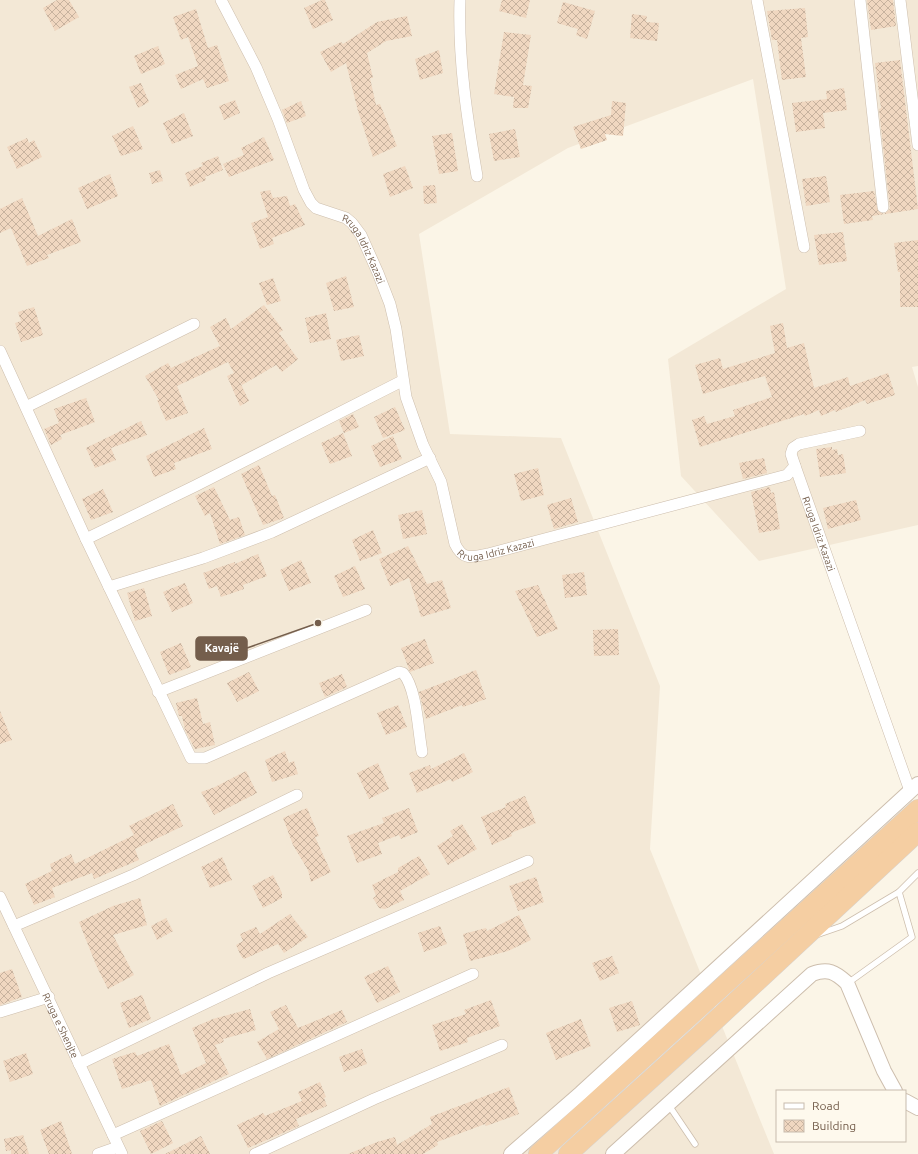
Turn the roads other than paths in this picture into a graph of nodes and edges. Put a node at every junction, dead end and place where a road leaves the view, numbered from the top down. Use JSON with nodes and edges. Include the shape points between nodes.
{"nodes":[{"id":1,"x":221,"y":0,"type":"edge"},
{"id":2,"x":460,"y":0,"type":"edge"},
{"id":3,"x":757,"y":0,"type":"edge"},
{"id":4,"x":860,"y":0,"type":"edge"},
{"id":5,"x":900,"y":0,"type":"edge"},
{"id":6,"x":918,"y":145,"type":"edge"},
{"id":7,"x":477,"y":176,"type":"dead end"},
{"id":8,"x":883,"y":207,"type":"dead end"},
{"id":9,"x":804,"y":247,"type":"dead end"},
{"id":10,"x":194,"y":324,"type":"dead end"},
{"id":11,"x":0,"y":351,"type":"edge"},
{"id":12,"x":402,"y":381,"type":"junction"},
{"id":13,"x":26,"y":407,"type":"junction"},
{"id":14,"x":860,"y":431,"type":"dead end"},
{"id":15,"x":430,"y":458,"type":"junction"},
{"id":16,"x":795,"y":466,"type":"junction"},
{"id":17,"x":86,"y":539,"type":"junction"},
{"id":18,"x":109,"y":587,"type":"junction"},
{"id":19,"x":366,"y":610,"type":"dead end"},
{"id":20,"x":158,"y":692,"type":"junction"},
{"id":21,"x":422,"y":752,"type":"dead end"},
{"id":22,"x":914,"y":788,"type":"edge"},
{"id":23,"x":297,"y":795,"type":"dead end"},
{"id":24,"x":918,"y":809,"type":"edge"},
{"id":25,"x":918,"y":832,"type":"edge"},
{"id":26,"x":528,"y":861,"type":"dead end"},
{"id":27,"x":918,"y":873,"type":"edge"},
{"id":28,"x":899,"y":892,"type":"junction"},
{"id":29,"x":0,"y":897,"type":"edge"},
{"id":30,"x":14,"y":926,"type":"junction"},
{"id":31,"x":806,"y":936,"type":"junction"},
{"id":32,"x":473,"y":974,"type":"dead end"},
{"id":33,"x":847,"y":983,"type":"junction"},
{"id":34,"x":48,"y":997,"type":"junction"},
{"id":35,"x":0,"y":1012,"type":"edge"},
{"id":36,"x":502,"y":1045,"type":"dead end"},
{"id":37,"x":79,"y":1064,"type":"junction"},
{"id":38,"x":894,"y":1090,"type":"edge"},
{"id":39,"x":906,"y":1102,"type":"edge"},
{"id":40,"x":668,"y":1103,"type":"junction"},
{"id":41,"x":918,"y":1108,"type":"edge"},
{"id":42,"x":113,"y":1135,"type":"junction"},
{"id":43,"x":695,"y":1144,"type":"dead end"},
{"id":44,"x":120,"y":1150,"type":"edge"},
{"id":45,"x":98,"y":1154,"type":"edge"},
{"id":46,"x":255,"y":1154,"type":"edge"},
{"id":47,"x":511,"y":1154,"type":"edge"},
{"id":48,"x":538,"y":1154,"type":"edge"},
{"id":49,"x":568,"y":1154,"type":"edge"},
{"id":50,"x":613,"y":1154,"type":"edge"}],
"edges":[{"from":1,"to":12,"type":"street","name":"Rruga Idriz Kazazi","via":[[256,67],[311,204],[324,212],[346,218],[361,235],[390,304],[396,329]]},
{"from":2,"to":7,"type":"street","via":[[463,72]]},
{"from":3,"to":9,"type":"street"},
{"from":4,"to":8,"type":"street"},
{"from":5,"to":6,"type":"street"},
{"from":10,"to":13,"type":"street"},
{"from":11,"to":13,"type":"street"},
{"from":12,"to":15,"type":"street","name":"Rruga Idriz Kazazi","via":[[412,418]]},
{"from":12,"to":17,"type":"street"},
{"from":13,"to":17,"type":"street"},
{"from":14,"to":16,"type":"street","via":[[799,444],[793,448],[791,454]]},
{"from":15,"to":16,"type":"street","name":"Rruga Idriz Kazazi","via":[[441,482],[455,544],[459,552],[469,557],[787,475]]},
{"from":15,"to":18,"type":"street","via":[[272,532],[203,558]]},
{"from":16,"to":22,"type":"street","name":"Rruga Idriz Kazazi"},
{"from":17,"to":18,"type":"street"},
{"from":18,"to":20,"type":"street"},
{"from":19,"to":20,"type":"street"},
{"from":20,"to":21,"type":"street","via":[[188,755],[197,759],[212,755],[393,674],[403,673],[412,692]]},
{"from":22,"to":47,"type":"street"},
{"from":23,"to":30,"type":"street","via":[[133,875]]},
{"from":24,"to":48,"type":"highway"},
{"from":25,"to":31,"type":"highway"},
{"from":26,"to":37,"type":"street","via":[[268,974]]},
{"from":27,"to":28,"type":"lane"},
{"from":28,"to":31,"type":"lane","via":[[829,932]]},
{"from":28,"to":33,"type":"lane","via":[[912,937]]},
{"from":29,"to":30,"type":"street","name":"Rruga e Shenjte"},
{"from":30,"to":34,"type":"street","name":"Rruga e Shenjte"},
{"from":31,"to":49,"type":"highway"},
{"from":32,"to":42,"type":"street"},
{"from":33,"to":38,"type":"street"},
{"from":33,"to":40,"type":"street","via":[[838,974],[829,970],[812,974]]},
{"from":34,"to":35,"type":"street"},
{"from":34,"to":37,"type":"street","name":"Rruga e Shenjte"},
{"from":36,"to":46,"type":"street","via":[[374,1099]]},
{"from":37,"to":42,"type":"street","name":"Rruga e Shenjte"},
{"from":39,"to":41,"type":"street"},
{"from":40,"to":43,"type":"lane"},
{"from":40,"to":50,"type":"street"},
{"from":42,"to":44,"type":"street","name":"Rruga e Shenjte"},
{"from":44,"to":45,"type":"street"}]}
